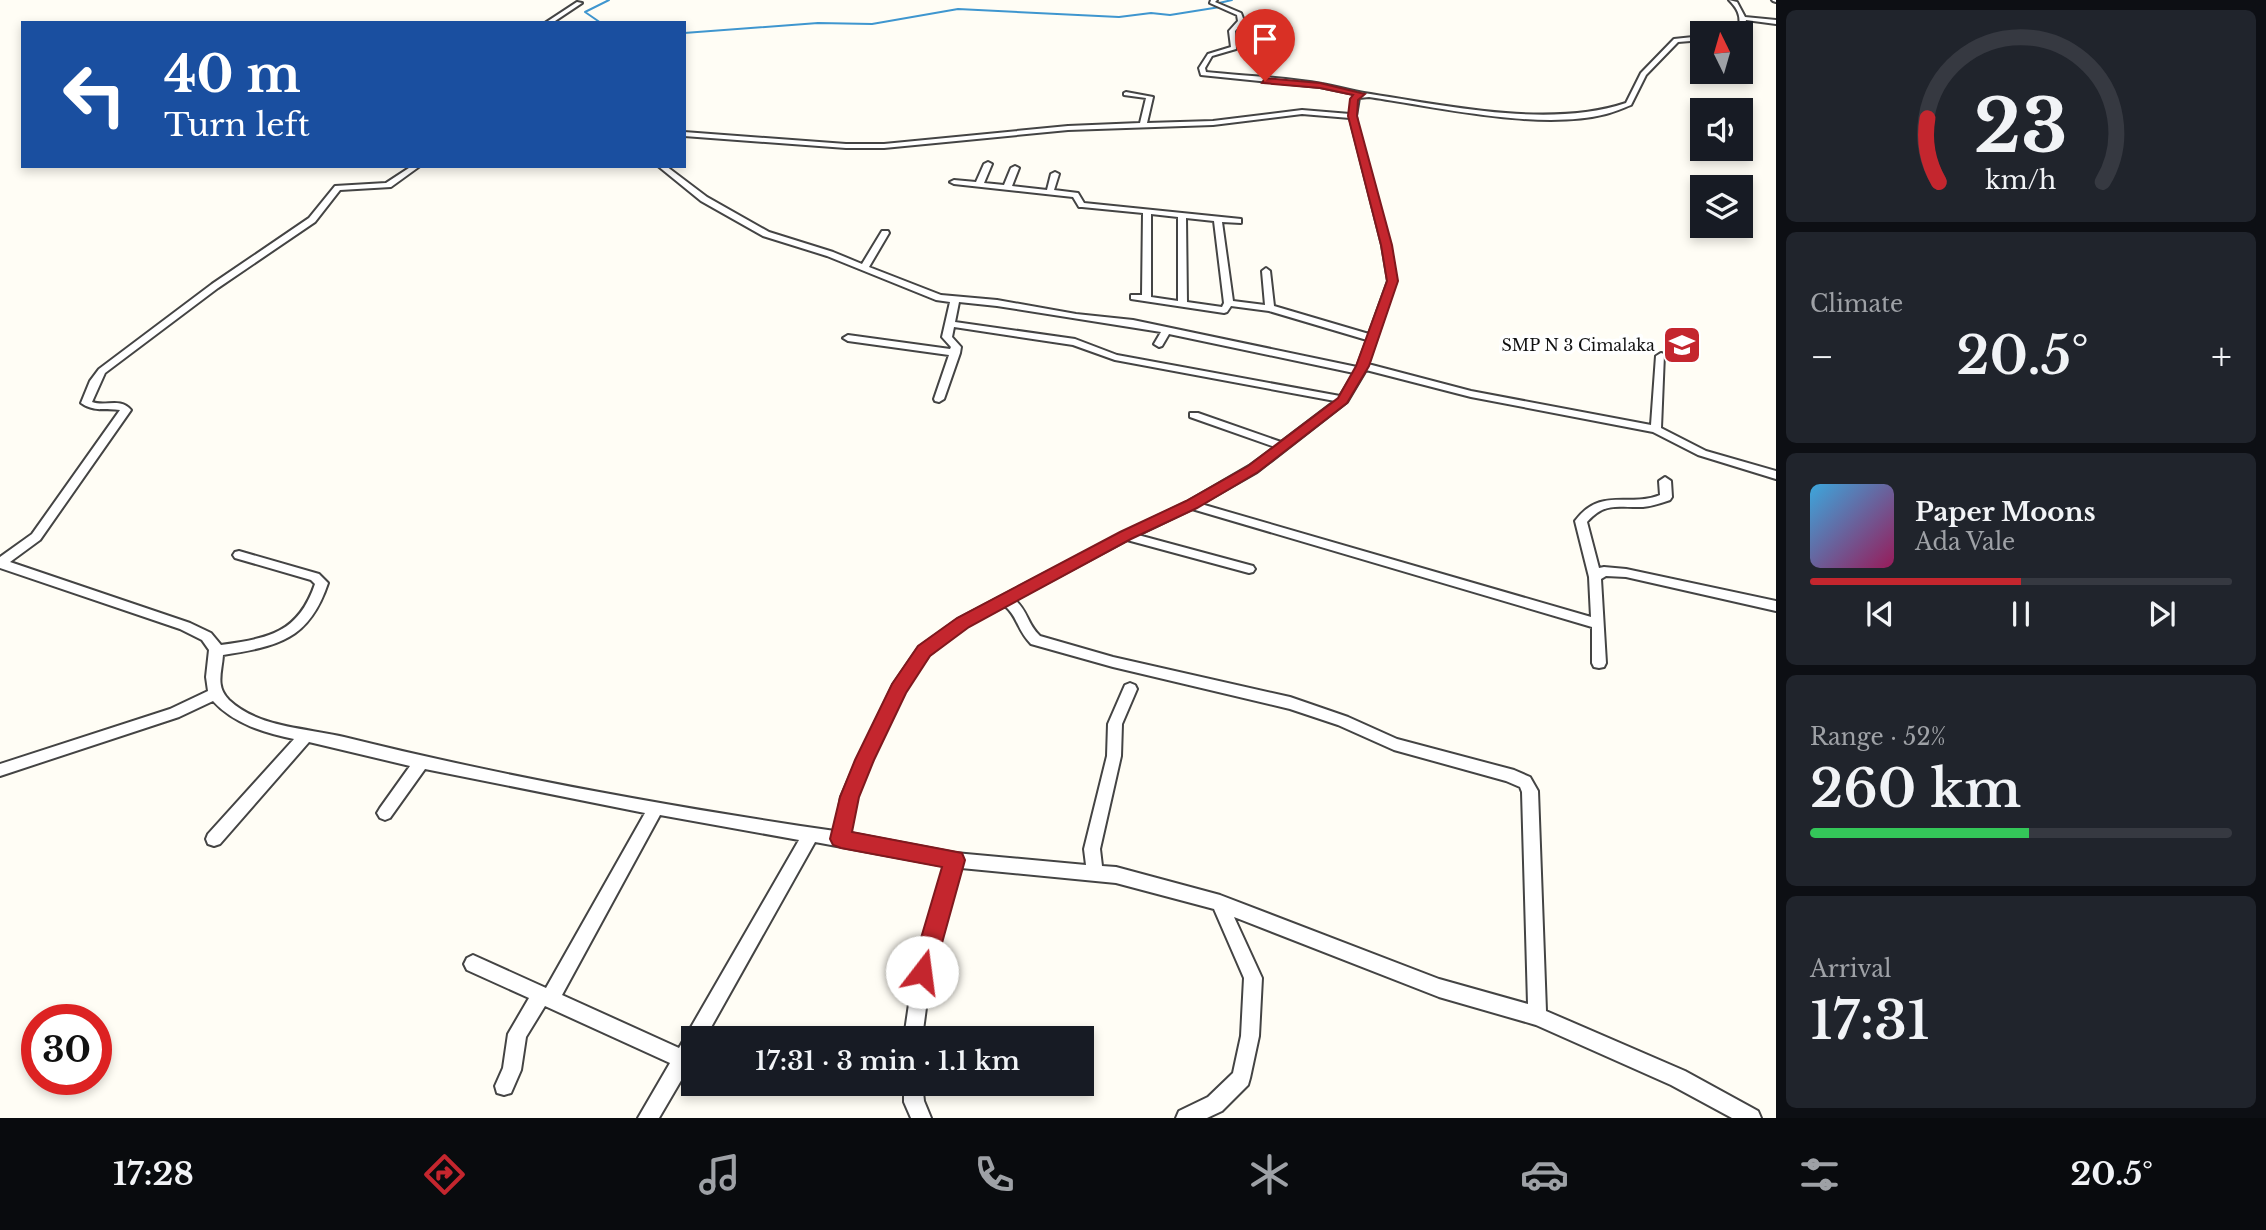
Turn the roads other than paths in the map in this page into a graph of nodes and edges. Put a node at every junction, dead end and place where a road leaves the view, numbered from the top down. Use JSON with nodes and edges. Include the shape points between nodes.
{"nodes":[{"id":1,"x":1732,"y":0,"type":"edge"},
{"id":2,"x":579,"y":3,"type":"dead end"},
{"id":3,"x":1216,"y":3,"type":"edge"},
{"id":4,"x":1226,"y":10,"type":"joint"},
{"id":5,"x":1742,"y":18,"type":"joint"},
{"id":6,"x":551,"y":21,"type":"edge"},
{"id":7,"x":1776,"y":22,"type":"edge"},
{"id":8,"x":1690,"y":39,"type":"edge"},
{"id":9,"x":1126,"y":94,"type":"dead end"},
{"id":10,"x":1361,"y":94,"type":"junction"},
{"id":11,"x":1353,"y":116,"type":"junction"},
{"id":12,"x":1143,"y":126,"type":"junction"},
{"id":13,"x":686,"y":134,"type":"edge"},
{"id":14,"x":988,"y":164,"type":"dead end"},
{"id":15,"x":414,"y":168,"type":"edge"},
{"id":16,"x":664,"y":168,"type":"edge"},
{"id":17,"x":1016,"y":168,"type":"dead end"},
{"id":18,"x":1055,"y":174,"type":"dead end"},
{"id":19,"x":954,"y":182,"type":"dead end"},
{"id":20,"x":979,"y":185,"type":"junction"},
{"id":21,"x":1007,"y":188,"type":"junction"},
{"id":22,"x":1050,"y":192,"type":"junction"},
{"id":23,"x":1147,"y":211,"type":"junction"},
{"id":24,"x":1182,"y":215,"type":"junction"},
{"id":25,"x":1218,"y":219,"type":"junction"},
{"id":26,"x":1238,"y":221,"type":"dead end"},
{"id":27,"x":884,"y":233,"type":"dead end"},
{"id":28,"x":864,"y":268,"type":"junction"},
{"id":29,"x":1266,"y":271,"type":"dead end"},
{"id":30,"x":1134,"y":298,"type":"dead end"},
{"id":31,"x":1146,"y":299,"type":"junction"},
{"id":32,"x":955,"y":301,"type":"junction"},
{"id":33,"x":1229,"y":303,"type":"junction"},
{"id":34,"x":1183,"y":304,"type":"junction"},
{"id":35,"x":1270,"y":308,"type":"junction"},
{"id":36,"x":951,"y":324,"type":"junction"},
{"id":37,"x":1166,"y":331,"type":"junction"},
{"id":38,"x":848,"y":338,"type":"dead end"},
{"id":39,"x":1372,"y":338,"type":"junction"},
{"id":40,"x":1159,"y":344,"type":"dead end"},
{"id":41,"x":955,"y":353,"type":"junction"},
{"id":42,"x":1661,"y":356,"type":"dead end"},
{"id":43,"x":1361,"y":368,"type":"junction"},
{"id":44,"x":939,"y":399,"type":"dead end"},
{"id":45,"x":1343,"y":400,"type":"junction"},
{"id":46,"x":1194,"y":415,"type":"dead end"},
{"id":47,"x":1656,"y":429,"type":"junction"},
{"id":48,"x":1282,"y":446,"type":"junction"},
{"id":49,"x":1776,"y":475,"type":"edge"},
{"id":50,"x":1665,"y":481,"type":"dead end"},
{"id":51,"x":1191,"y":505,"type":"junction"},
{"id":52,"x":1126,"y":536,"type":"junction"},
{"id":53,"x":239,"y":555,"type":"dead end"},
{"id":54,"x":0,"y":563,"type":"edge"},
{"id":55,"x":1249,"y":569,"type":"dead end"},
{"id":56,"x":1595,"y":577,"type":"junction"},
{"id":57,"x":1006,"y":599,"type":"junction"},
{"id":58,"x":1776,"y":606,"type":"edge"},
{"id":59,"x":1598,"y":624,"type":"junction"},
{"id":60,"x":216,"y":651,"type":"junction"},
{"id":61,"x":1599,"y":663,"type":"dead end"},
{"id":62,"x":1130,"y":689,"type":"dead end"},
{"id":63,"x":215,"y":694,"type":"junction"},
{"id":64,"x":307,"y":735,"type":"junction"},
{"id":65,"x":420,"y":764,"type":"junction"},
{"id":66,"x":0,"y":770,"type":"edge"},
{"id":67,"x":656,"y":808,"type":"junction"},
{"id":68,"x":385,"y":813,"type":"dead end"},
{"id":69,"x":811,"y":834,"type":"junction"},
{"id":70,"x":214,"y":839,"type":"dead end"},
{"id":71,"x":841,"y":839,"type":"junction"},
{"id":72,"x":955,"y":860,"type":"junction"},
{"id":73,"x":1095,"y":873,"type":"junction"},
{"id":74,"x":1220,"y":903,"type":"junction"},
{"id":75,"x":473,"y":964,"type":"dead end"},
{"id":76,"x":546,"y":996,"type":"junction"},
{"id":77,"x":1536,"y":1016,"type":"junction"},
{"id":78,"x":702,"y":1026,"type":"edge"},
{"id":79,"x":913,"y":1026,"type":"edge"},
{"id":80,"x":681,"y":1058,"type":"edge"},
{"id":81,"x":681,"y":1062,"type":"edge"},
{"id":82,"x":504,"y":1086,"type":"dead end"},
{"id":83,"x":913,"y":1096,"type":"edge"},
{"id":84,"x":648,"y":1118,"type":"edge"},
{"id":85,"x":921,"y":1118,"type":"edge"},
{"id":86,"x":1186,"y":1118,"type":"edge"},
{"id":87,"x":1751,"y":1118,"type":"edge"}],
"edges":[{"from":1,"to":5,"type":"street","via":[[1741,8]]},
{"from":2,"to":6,"type":"street"},
{"from":3,"to":4,"type":"street"},
{"from":4,"to":10,"type":"street","via":[[1240,16],[1232,32],[1235,46],[1210,55],[1203,74],[1320,85]]},
{"from":5,"to":7,"type":"street"},
{"from":8,"to":10,"type":"street","via":[[1676,40],[1643,74],[1629,104],[1609,111],[1536,116]]},
{"from":9,"to":12,"type":"street","via":[[1150,97]]},
{"from":10,"to":11,"type":"street","via":[[1354,99]]},
{"from":11,"to":12,"type":"street","via":[[1302,112]]},
{"from":11,"to":39,"type":"street","via":[[1392,281]]},
{"from":12,"to":13,"type":"street","via":[[1068,128],[866,147]]},
{"from":14,"to":20,"type":"street"},
{"from":15,"to":54,"type":"street","via":[[388,185],[338,188],[302,228],[102,371],[86,403],[122,405],[126,410],[36,537]]},
{"from":16,"to":28,"type":"street","via":[[704,199],[766,234]]},
{"from":17,"to":21,"type":"street"},
{"from":18,"to":22,"type":"street"},
{"from":19,"to":20,"type":"street"},
{"from":20,"to":21,"type":"street"},
{"from":21,"to":22,"type":"street"},
{"from":22,"to":23,"type":"street","via":[[1075,195],[1082,205]]},
{"from":23,"to":24,"type":"street"},
{"from":23,"to":31,"type":"street"},
{"from":24,"to":25,"type":"street"},
{"from":24,"to":34,"type":"street"},
{"from":25,"to":26,"type":"street"},
{"from":25,"to":33,"type":"street"},
{"from":27,"to":28,"type":"street"},
{"from":28,"to":32,"type":"street"},
{"from":29,"to":35,"type":"street"},
{"from":30,"to":31,"type":"street"},
{"from":31,"to":34,"type":"street"},
{"from":32,"to":36,"type":"street"},
{"from":32,"to":37,"type":"street","via":[[996,303]]},
{"from":33,"to":34,"type":"street","via":[[1224,310]]},
{"from":33,"to":35,"type":"street"},
{"from":35,"to":39,"type":"street"},
{"from":36,"to":41,"type":"street","via":[[947,337],[955,345]]},
{"from":36,"to":45,"type":"street","via":[[1075,342],[1115,357]]},
{"from":37,"to":40,"type":"street"},
{"from":37,"to":43,"type":"street"},
{"from":38,"to":41,"type":"street"},
{"from":39,"to":43,"type":"street"},
{"from":41,"to":44,"type":"street"},
{"from":42,"to":47,"type":"street"},
{"from":43,"to":45,"type":"street"},
{"from":43,"to":47,"type":"street"},
{"from":45,"to":48,"type":"street"},
{"from":46,"to":48,"type":"street"},
{"from":47,"to":49,"type":"street","via":[[1702,453]]},
{"from":48,"to":51,"type":"street","via":[[1253,469]]},
{"from":50,"to":56,"type":"street","via":[[1666,497],[1658,502],[1614,501],[1588,510],[1581,521],[1582,538]]},
{"from":51,"to":52,"type":"street"},
{"from":51,"to":59,"type":"street"},
{"from":52,"to":55,"type":"street"},
{"from":52,"to":57,"type":"street"},
{"from":53,"to":60,"type":"street","via":[[322,583],[304,618],[281,637]]},
{"from":54,"to":60,"type":"street","via":[[185,626],[211,640]]},
{"from":56,"to":58,"type":"street","via":[[1601,572],[1618,572]]},
{"from":56,"to":59,"type":"street"},
{"from":57,"to":71,"type":"street","via":[[963,622],[924,651],[898,689],[864,760],[849,797]]},
{"from":57,"to":77,"type":"street","via":[[1036,640],[1290,704],[1394,744],[1525,782],[1530,791]]},
{"from":59,"to":61,"type":"street"},
{"from":60,"to":63,"type":"street","via":[[211,679]]},
{"from":62,"to":73,"type":"street","via":[[1115,724],[1114,757],[1092,849]]},
{"from":63,"to":64,"type":"street","via":[[249,720]]},
{"from":63,"to":66,"type":"street","via":[[174,713]]},
{"from":64,"to":65,"type":"street"},
{"from":64,"to":70,"type":"street"},
{"from":65,"to":67,"type":"street"},
{"from":65,"to":68,"type":"street"},
{"from":67,"to":69,"type":"street"},
{"from":67,"to":76,"type":"street"},
{"from":69,"to":71,"type":"street"},
{"from":69,"to":78,"type":"street"},
{"from":71,"to":72,"type":"street"},
{"from":72,"to":73,"type":"street"},
{"from":72,"to":79,"type":"street","via":[[926,953]]},
{"from":73,"to":74,"type":"street"},
{"from":74,"to":77,"type":"street","via":[[1439,988]]},
{"from":74,"to":86,"type":"street","via":[[1253,978],[1250,1036],[1241,1078],[1215,1104]]},
{"from":75,"to":76,"type":"street"},
{"from":76,"to":80,"type":"street"},
{"from":76,"to":82,"type":"street","via":[[517,1034],[512,1070]]},
{"from":77,"to":87,"type":"street","via":[[1678,1078]]},
{"from":81,"to":84,"type":"street"},
{"from":83,"to":85,"type":"street"}]}
